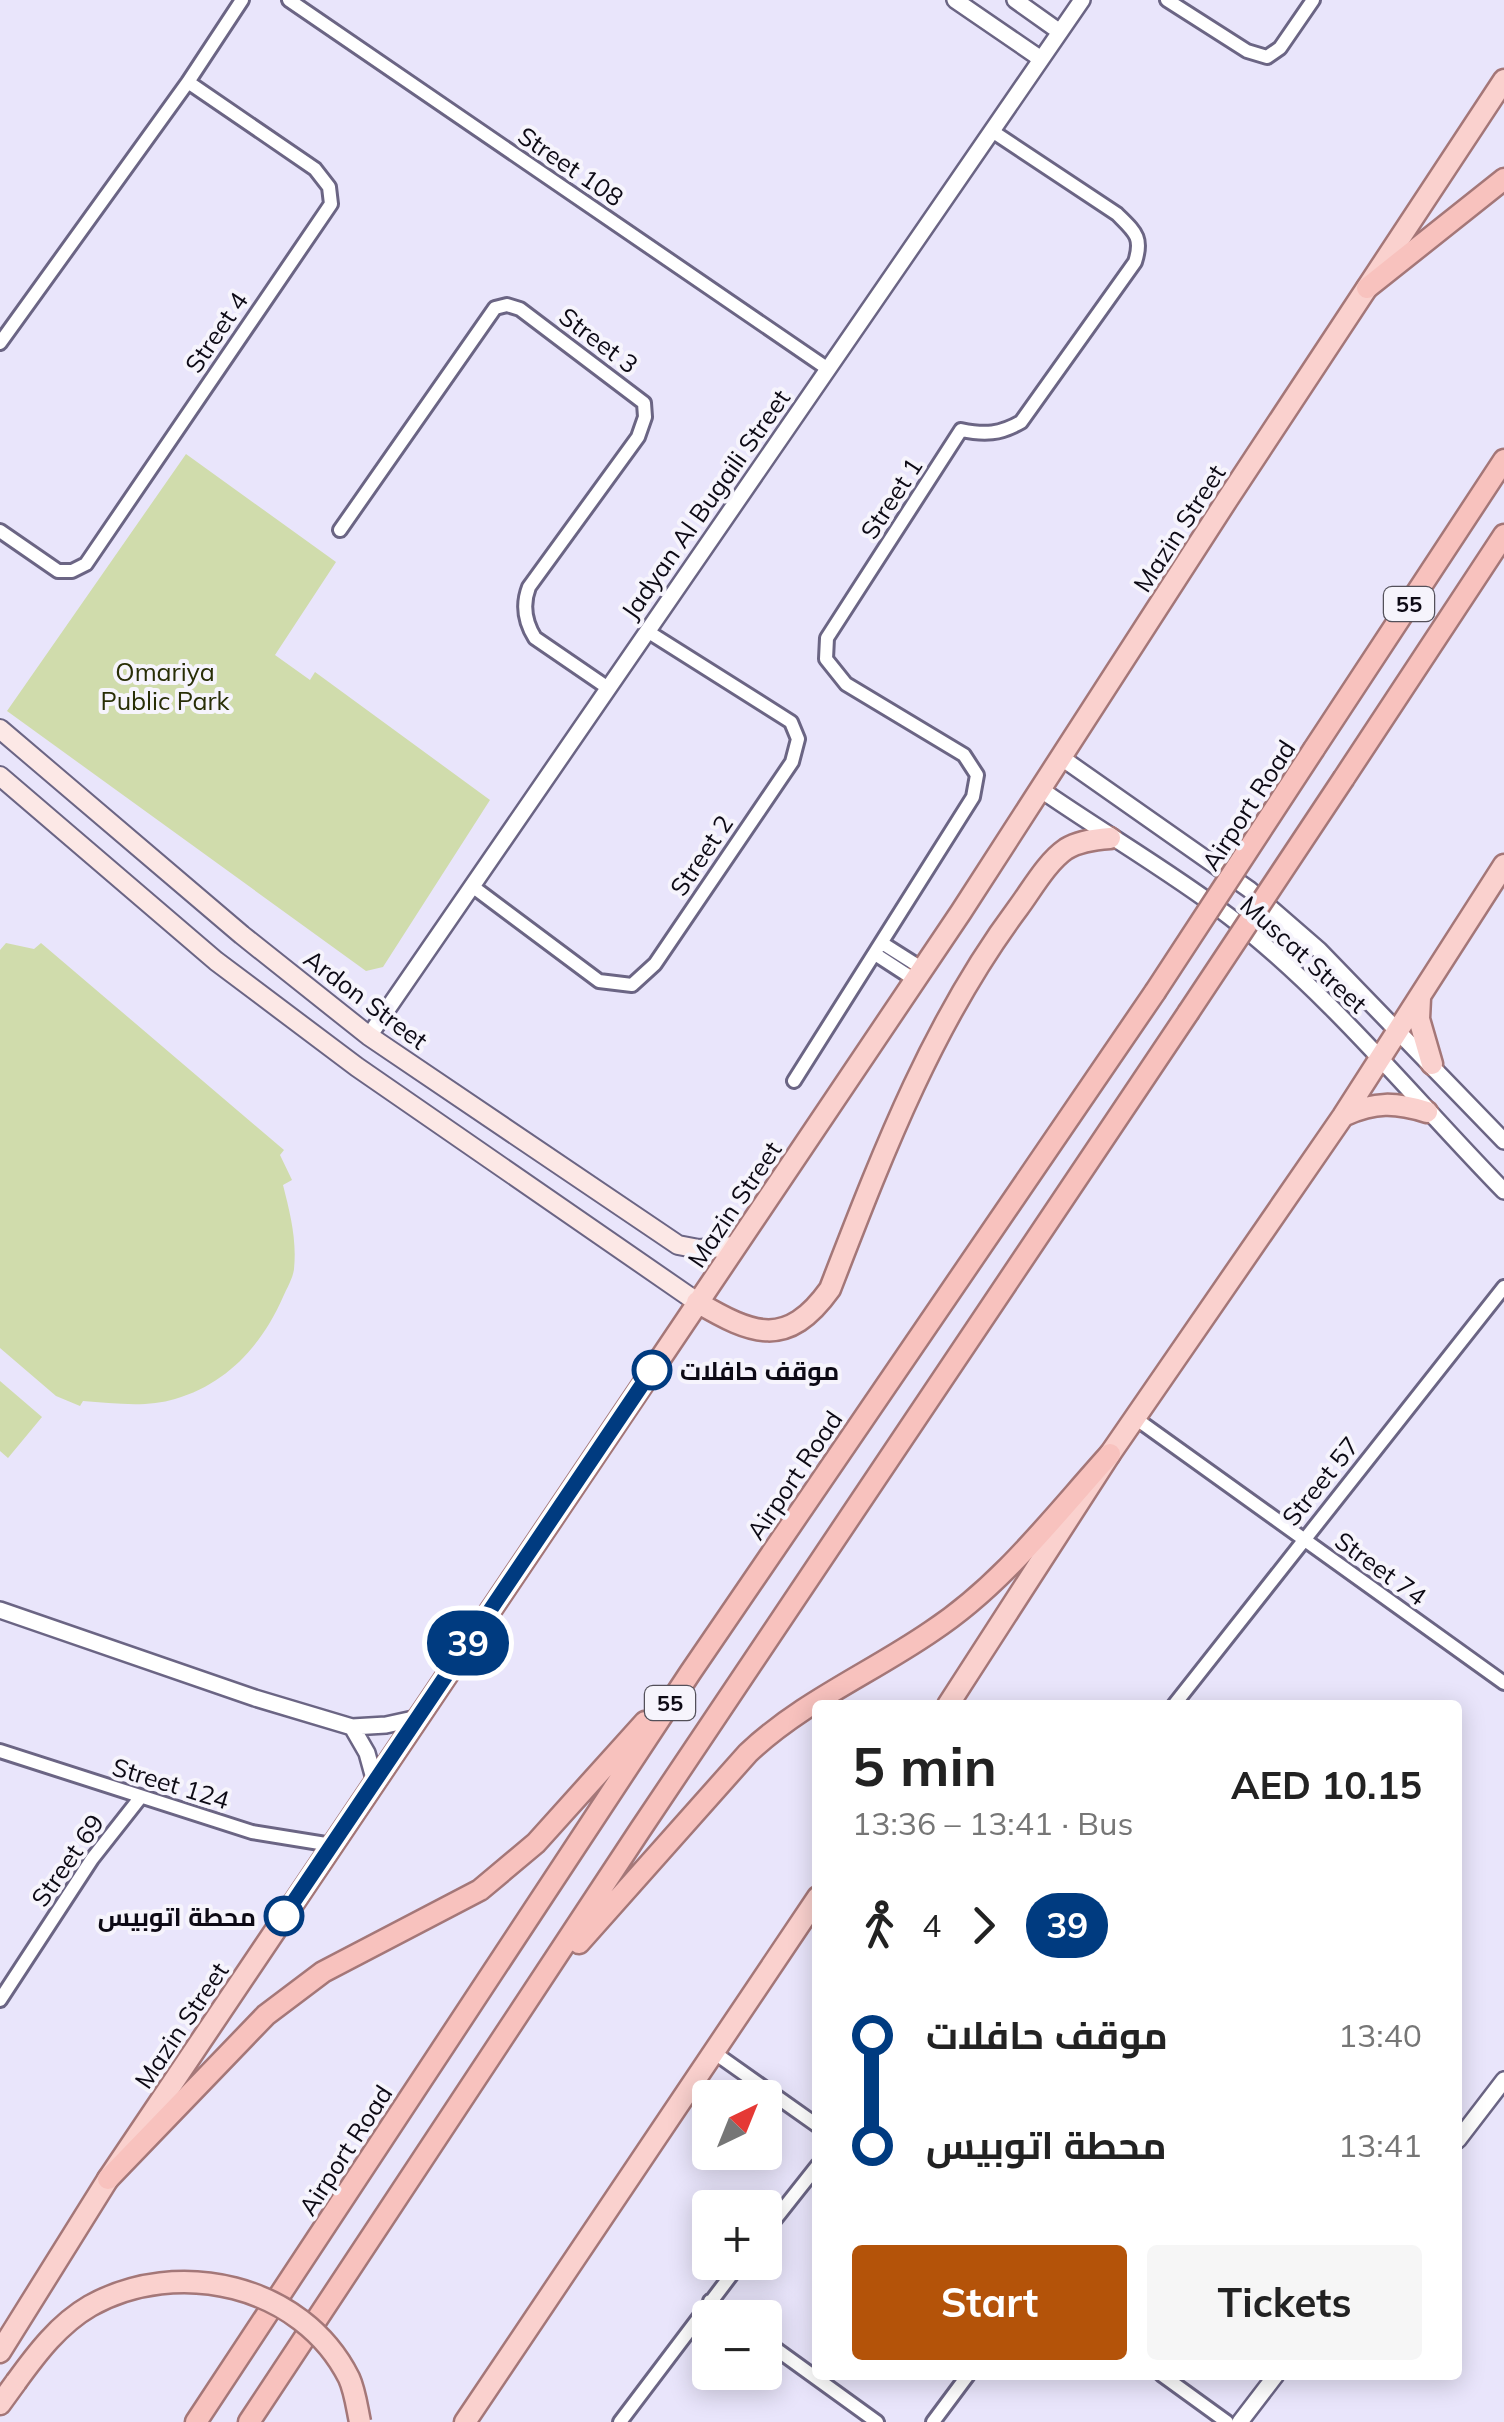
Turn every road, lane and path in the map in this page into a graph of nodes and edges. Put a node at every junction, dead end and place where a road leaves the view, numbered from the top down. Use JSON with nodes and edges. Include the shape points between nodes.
{"nodes":[{"id":1,"x":242,"y":0,"type":"edge"},
{"id":2,"x":289,"y":0,"type":"edge"},
{"id":3,"x":955,"y":0,"type":"edge"},
{"id":4,"x":1015,"y":0,"type":"edge"},
{"id":5,"x":1082,"y":0,"type":"edge"},
{"id":6,"x":1167,"y":0,"type":"edge"},
{"id":7,"x":1313,"y":0,"type":"edge"},
{"id":8,"x":1060,"y":32,"type":"junction"},
{"id":9,"x":1041,"y":59,"type":"junction"},
{"id":10,"x":1504,"y":80,"type":"edge"},
{"id":11,"x":188,"y":82,"type":"junction"},
{"id":12,"x":992,"y":131,"type":"junction"},
{"id":13,"x":1504,"y":179,"type":"edge"},
{"id":14,"x":1366,"y":288,"type":"junction"},
{"id":15,"x":0,"y":343,"type":"edge"},
{"id":16,"x":828,"y":370,"type":"junction"},
{"id":17,"x":1504,"y":460,"type":"edge"},
{"id":18,"x":340,"y":530,"type":"dead end"},
{"id":19,"x":0,"y":531,"type":"edge"},
{"id":20,"x":1504,"y":536,"type":"edge"},
{"id":21,"x":647,"y":631,"type":"junction"},
{"id":22,"x":608,"y":688,"type":"junction"},
{"id":23,"x":0,"y":728,"type":"edge"},
{"id":24,"x":1062,"y":758,"type":"junction"},
{"id":25,"x":0,"y":776,"type":"edge"},
{"id":26,"x":1040,"y":789,"type":"junction"},
{"id":27,"x":1110,"y":838,"type":"junction"},
{"id":28,"x":1504,"y":865,"type":"edge"},
{"id":29,"x":472,"y":886,"type":"junction"},
{"id":30,"x":242,"y":935,"type":"junction"},
{"id":31,"x":878,"y":949,"type":"junction"},
{"id":32,"x":216,"y":961,"type":"junction"},
{"id":33,"x":919,"y":974,"type":"junction"},
{"id":34,"x":1420,"y":996,"type":"junction"},
{"id":35,"x":1399,"y":1030,"type":"junction"},
{"id":36,"x":368,"y":1036,"type":"junction"},
{"id":37,"x":1380,"y":1058,"type":"junction"},
{"id":38,"x":1432,"y":1064,"type":"junction"},
{"id":39,"x":794,"y":1081,"type":"dead end"},
{"id":40,"x":1427,"y":1112,"type":"junction"},
{"id":41,"x":1343,"y":1116,"type":"junction"},
{"id":42,"x":496,"y":1122,"type":"junction"},
{"id":43,"x":1504,"y":1141,"type":"edge"},
{"id":44,"x":479,"y":1153,"type":"junction"},
{"id":45,"x":1504,"y":1191,"type":"edge"},
{"id":46,"x":735,"y":1246,"type":"junction"},
{"id":47,"x":1504,"y":1287,"type":"edge"},
{"id":48,"x":697,"y":1302,"type":"junction"},
{"id":49,"x":1135,"y":1418,"type":"junction"},
{"id":50,"x":1110,"y":1454,"type":"junction"},
{"id":51,"x":1302,"y":1539,"type":"junction"},
{"id":52,"x":0,"y":1610,"type":"edge"},
{"id":53,"x":690,"y":1672,"type":"junction"},
{"id":54,"x":1504,"y":1684,"type":"edge"},
{"id":55,"x":819,"y":1700,"type":"edge"},
{"id":56,"x":951,"y":1700,"type":"edge"},
{"id":57,"x":1178,"y":1700,"type":"edge"},
{"id":58,"x":812,"y":1704,"type":"edge"},
{"id":59,"x":418,"y":1718,"type":"junction"},
{"id":60,"x":352,"y":1727,"type":"junction"},
{"id":61,"x":0,"y":1751,"type":"edge"},
{"id":62,"x":375,"y":1782,"type":"junction"},
{"id":63,"x":140,"y":1798,"type":"junction"},
{"id":64,"x":332,"y":1846,"type":"junction"},
{"id":65,"x":812,"y":1905,"type":"edge"},
{"id":66,"x":531,"y":1997,"type":"junction"},
{"id":67,"x":0,"y":2000,"type":"edge"},
{"id":68,"x":712,"y":2052,"type":"junction"},
{"id":69,"x":1504,"y":2080,"type":"edge"},
{"id":70,"x":812,"y":2122,"type":"edge"},
{"id":71,"x":1462,"y":2135,"type":"edge"},
{"id":72,"x":812,"y":2173,"type":"edge"},
{"id":73,"x":108,"y":2179,"type":"junction"},
{"id":74,"x":782,"y":2211,"type":"edge"},
{"id":75,"x":727,"y":2280,"type":"edge"},
{"id":76,"x":712,"y":2300,"type":"edge"},
{"id":77,"x":692,"y":2326,"type":"edge"},
{"id":78,"x":0,"y":2352,"type":"edge"},
{"id":79,"x":782,"y":2353,"type":"edge"},
{"id":80,"x":812,"y":2375,"type":"edge"},
{"id":81,"x":819,"y":2380,"type":"edge"},
{"id":82,"x":964,"y":2380,"type":"edge"},
{"id":83,"x":1169,"y":2380,"type":"edge"},
{"id":84,"x":1272,"y":2380,"type":"edge"},
{"id":85,"x":0,"y":2404,"type":"edge"},
{"id":86,"x":196,"y":2422,"type":"edge"},
{"id":87,"x":249,"y":2422,"type":"edge"},
{"id":88,"x":360,"y":2422,"type":"edge"},
{"id":89,"x":465,"y":2422,"type":"edge"},
{"id":90,"x":620,"y":2422,"type":"edge"},
{"id":91,"x":877,"y":2422,"type":"edge"},
{"id":92,"x":933,"y":2422,"type":"edge"},
{"id":93,"x":1227,"y":2422,"type":"edge"},
{"id":94,"x":1240,"y":2422,"type":"edge"}],
"edges":[{"from":1,"to":11,"type":"street"},
{"from":2,"to":16,"type":"street","name":"Street 108"},
{"from":3,"to":9,"type":"street"},
{"from":4,"to":8,"type":"street"},
{"from":5,"to":8,"type":"street","name":"Jadyan Al Bugaili Street"},
{"from":6,"to":7,"type":"street","via":[[1267,57]]},
{"from":8,"to":9,"type":"street","name":"Jadyan Al Bugaili Street"},
{"from":9,"to":12,"type":"street","name":"Jadyan Al Bugaili Street"},
{"from":10,"to":14,"type":"main road","name":"Mazin Street"},
{"from":11,"to":15,"type":"street"},
{"from":11,"to":19,"type":"street","name":"Street 4","via":[[315,168],[330,186],[332,204],[86,564],[58,571]]},
{"from":12,"to":16,"type":"street","name":"Jadyan Al Bugaili Street"},
{"from":12,"to":31,"type":"street","name":"Street 1","via":[[1117,214],[1140,246],[1021,422],[986,435],[961,430],[827,638],[826,659],[846,684],[964,755],[977,775],[973,797]]},
{"from":13,"to":14,"type":"highway"},
{"from":14,"to":24,"type":"main road","name":"Mazin Street"},
{"from":16,"to":21,"type":"street","name":"Jadyan Al Bugaili Street"},
{"from":17,"to":53,"type":"highway","name":"Airport Road","number":"55","bridge":true,"via":[[1155,992]]},
{"from":18,"to":22,"type":"street","name":"Street 3","via":[[495,308],[520,309],[644,403],[638,438],[524,600],[535,638]]},
{"from":20,"to":66,"type":"highway","number":"55","bridge":true},
{"from":21,"to":22,"type":"street","name":"Jadyan Al Bugaili Street"},
{"from":21,"to":29,"type":"street","name":"Street 2","via":[[792,722],[798,739],[792,762],[654,964],[632,985],[600,981]]},
{"from":22,"to":29,"type":"street","name":"Jadyan Al Bugaili Street"},
{"from":23,"to":30,"type":"main road","name":"Ardon Street"},
{"from":24,"to":26,"type":"main road","name":"Mazin Street"},
{"from":24,"to":35,"type":"street","name":"Muscat Street","via":[[1250,890]]},
{"from":25,"to":32,"type":"main road"},
{"from":26,"to":27,"type":"street","name":"Muscat Street"},
{"from":26,"to":33,"type":"main road","name":"Mazin Street"},
{"from":27,"to":37,"type":"street","name":"Muscat Street","via":[[1229,916]]},
{"from":27,"to":48,"type":"main road","via":[[1065,850],[974,972],[900,1110],[830,1289],[814,1312],[772,1331],[739,1326]]},
{"from":28,"to":34,"type":"main road"},
{"from":29,"to":36,"type":"street","name":"Jadyan Al Bugaili Street"},
{"from":30,"to":32,"type":"main road","via":[[222,942]]},
{"from":30,"to":36,"type":"main road","name":"Ardon Street"},
{"from":31,"to":33,"type":"street"},
{"from":31,"to":39,"type":"street","name":"Street 1"},
{"from":32,"to":44,"type":"main road"},
{"from":33,"to":46,"type":"main road","name":"Mazin Street"},
{"from":34,"to":35,"type":"main road"},
{"from":34,"to":38,"type":"main road"},
{"from":35,"to":37,"type":"main road"},
{"from":35,"to":38,"type":"street","name":"Muscat Street"},
{"from":36,"to":42,"type":"main road","name":"Ardon Street"},
{"from":37,"to":40,"type":"street","name":"Muscat Street"},
{"from":37,"to":41,"type":"main road"},
{"from":38,"to":43,"type":"street","name":"Muscat Street"},
{"from":40,"to":41,"type":"main road","via":[[1399,1103]]},
{"from":40,"to":45,"type":"street","name":"Muscat Street"},
{"from":41,"to":49,"type":"main road"},
{"from":42,"to":44,"type":"main road","via":[[493,1146]]},
{"from":42,"to":46,"type":"main road","name":"Ardon Street","via":[[678,1245]]},
{"from":44,"to":48,"type":"main road"},
{"from":46,"to":48,"type":"main road","name":"Mazin Street"},
{"from":47,"to":51,"type":"street","name":"Street 57"},
{"from":48,"to":59,"type":"main road","name":"Mazin Street"},
{"from":49,"to":50,"type":"main road"},
{"from":49,"to":51,"type":"street","name":"Street 74"},
{"from":50,"to":55,"type":"highway","via":[[990,1587],[933,1631]]},
{"from":50,"to":56,"type":"main road"},
{"from":51,"to":54,"type":"street","name":"Street 74"},
{"from":51,"to":57,"type":"street","name":"Street 57"},
{"from":52,"to":60,"type":"street"},
{"from":53,"to":73,"type":"highway","via":[[536,1844],[480,1890],[295,1992]]},
{"from":53,"to":86,"type":"highway","name":"Airport Road","number":"55"},
{"from":58,"to":66,"type":"highway","via":[[748,1752]]},
{"from":59,"to":60,"type":"street"},
{"from":59,"to":62,"type":"main road","name":"Mazin Street"},
{"from":60,"to":62,"type":"street"},
{"from":61,"to":63,"type":"street","name":"Street 124"},
{"from":62,"to":64,"type":"main road","name":"Mazin Street"},
{"from":63,"to":64,"type":"street","name":"Street 124","via":[[252,1832]]},
{"from":63,"to":67,"type":"street","name":"Street 69"},
{"from":64,"to":73,"type":"main road","name":"Mazin Street"},
{"from":65,"to":68,"type":"main road"},
{"from":66,"to":87,"type":"highway","number":"55"},
{"from":68,"to":70,"type":"street"},
{"from":68,"to":89,"type":"main road"},
{"from":69,"to":71,"type":"street"},
{"from":72,"to":74,"type":"street"},
{"from":73,"to":78,"type":"main road","name":"Mazin Street"},
{"from":75,"to":76,"type":"street"},
{"from":77,"to":90,"type":"street"},
{"from":79,"to":80,"type":"street"},
{"from":81,"to":91,"type":"street"},
{"from":82,"to":92,"type":"street"},
{"from":83,"to":93,"type":"street"},
{"from":84,"to":94,"type":"street"},
{"from":85,"to":88,"type":"main road","bridge":true,"via":[[61,2327],[88,2307],[118,2292],[184,2280],[250,2292],[308,2326],[349,2379]]}]}
